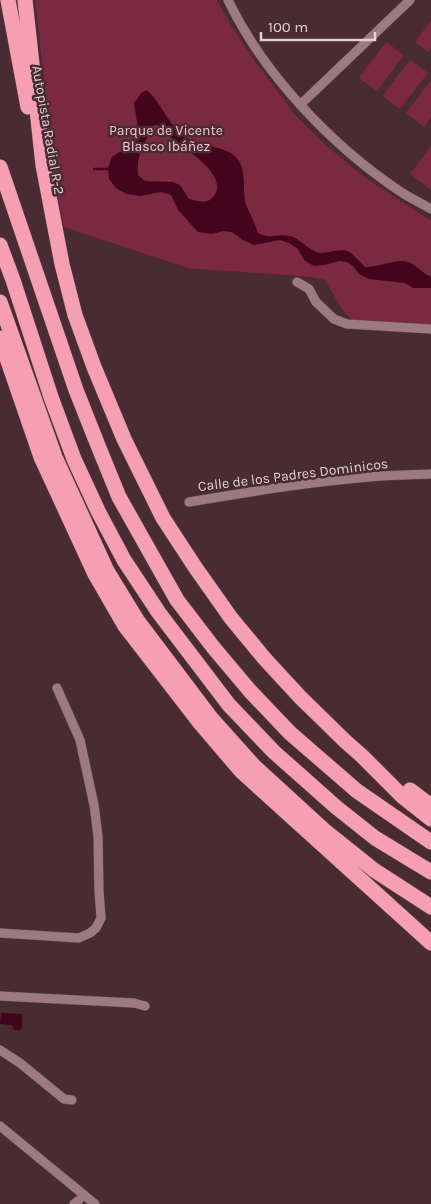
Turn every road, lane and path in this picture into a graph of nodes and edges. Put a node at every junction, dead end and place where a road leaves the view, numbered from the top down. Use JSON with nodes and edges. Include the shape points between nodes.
{"nodes":[{"id":1,"x":8,"y":0,"type":"edge"},
{"id":2,"x":25,"y":0,"type":"edge"},
{"id":3,"x":228,"y":0,"type":"edge"},
{"id":4,"x":410,"y":0,"type":"edge"},
{"id":5,"x":300,"y":105,"type":"junction"},
{"id":6,"x":0,"y":167,"type":"edge"},
{"id":7,"x":431,"y":209,"type":"edge"},
{"id":8,"x":0,"y":245,"type":"edge"},
{"id":9,"x":62,"y":264,"type":"junction"},
{"id":10,"x":298,"y":282,"type":"dead end"},
{"id":11,"x":0,"y":302,"type":"edge"},
{"id":12,"x":431,"y":329,"type":"edge"},
{"id":13,"x":0,"y":338,"type":"edge"},
{"id":14,"x":431,"y":474,"type":"edge"},
{"id":15,"x":189,"y":502,"type":"dead end"},
{"id":16,"x":57,"y":688,"type":"dead end"},
{"id":17,"x":362,"y":756,"type":"junction"},
{"id":18,"x":431,"y":806,"type":"edge"},
{"id":19,"x":431,"y":819,"type":"edge"},
{"id":20,"x":431,"y":842,"type":"edge"},
{"id":21,"x":431,"y":872,"type":"edge"},
{"id":22,"x":431,"y":907,"type":"edge"},
{"id":23,"x":0,"y":933,"type":"edge"},
{"id":24,"x":431,"y":943,"type":"edge"},
{"id":25,"x":0,"y":996,"type":"edge"},
{"id":26,"x":145,"y":1006,"type":"dead end"},
{"id":27,"x":0,"y":1050,"type":"edge"},
{"id":28,"x":72,"y":1100,"type":"dead end"},
{"id":29,"x":0,"y":1126,"type":"edge"},
{"id":30,"x":95,"y":1204,"type":"edge"}],
"edges":[{"from":1,"to":9,"type":"highway","name":"Autopista Radial R-2","via":[[47,223]]},
{"from":2,"to":9,"type":"highway","via":[[43,165]]},
{"from":3,"to":5,"type":"street","via":[[249,37]]},
{"from":4,"to":5,"type":"street"},
{"from":5,"to":7,"type":"street","via":[[344,148],[402,192]]},
{"from":6,"to":20,"type":"highway","via":[[76,390],[119,497],[177,600],[250,691],[290,733],[357,791]]},
{"from":8,"to":21,"type":"highway","via":[[74,459],[124,560],[159,614],[229,705],[274,752],[375,838]]},
{"from":9,"to":17,"type":"highway","via":[[75,315],[94,367],[124,439],[163,518],[242,632],[300,698]]},
{"from":10,"to":12,"type":"street","via":[[308,288],[316,302],[334,318],[347,324]]},
{"from":11,"to":22,"type":"highway","via":[[55,457],[107,571],[138,620],[211,718],[254,766],[324,830],[374,870]]},
{"from":13,"to":24,"type":"highway","via":[[41,456],[95,574],[125,626],[241,771]]},
{"from":14,"to":15,"type":"street","name":"Calle de los Padres Dominicos","via":[[334,481]]},
{"from":16,"to":23,"type":"street","via":[[80,740],[94,805],[101,918],[96,928],[79,938]]},
{"from":17,"to":18,"type":"highway"},
{"from":17,"to":19,"type":"highway","via":[[402,796]]},
{"from":25,"to":26,"type":"street"},
{"from":27,"to":28,"type":"street","via":[[20,1062],[64,1099]]},
{"from":29,"to":30,"type":"street"}]}
